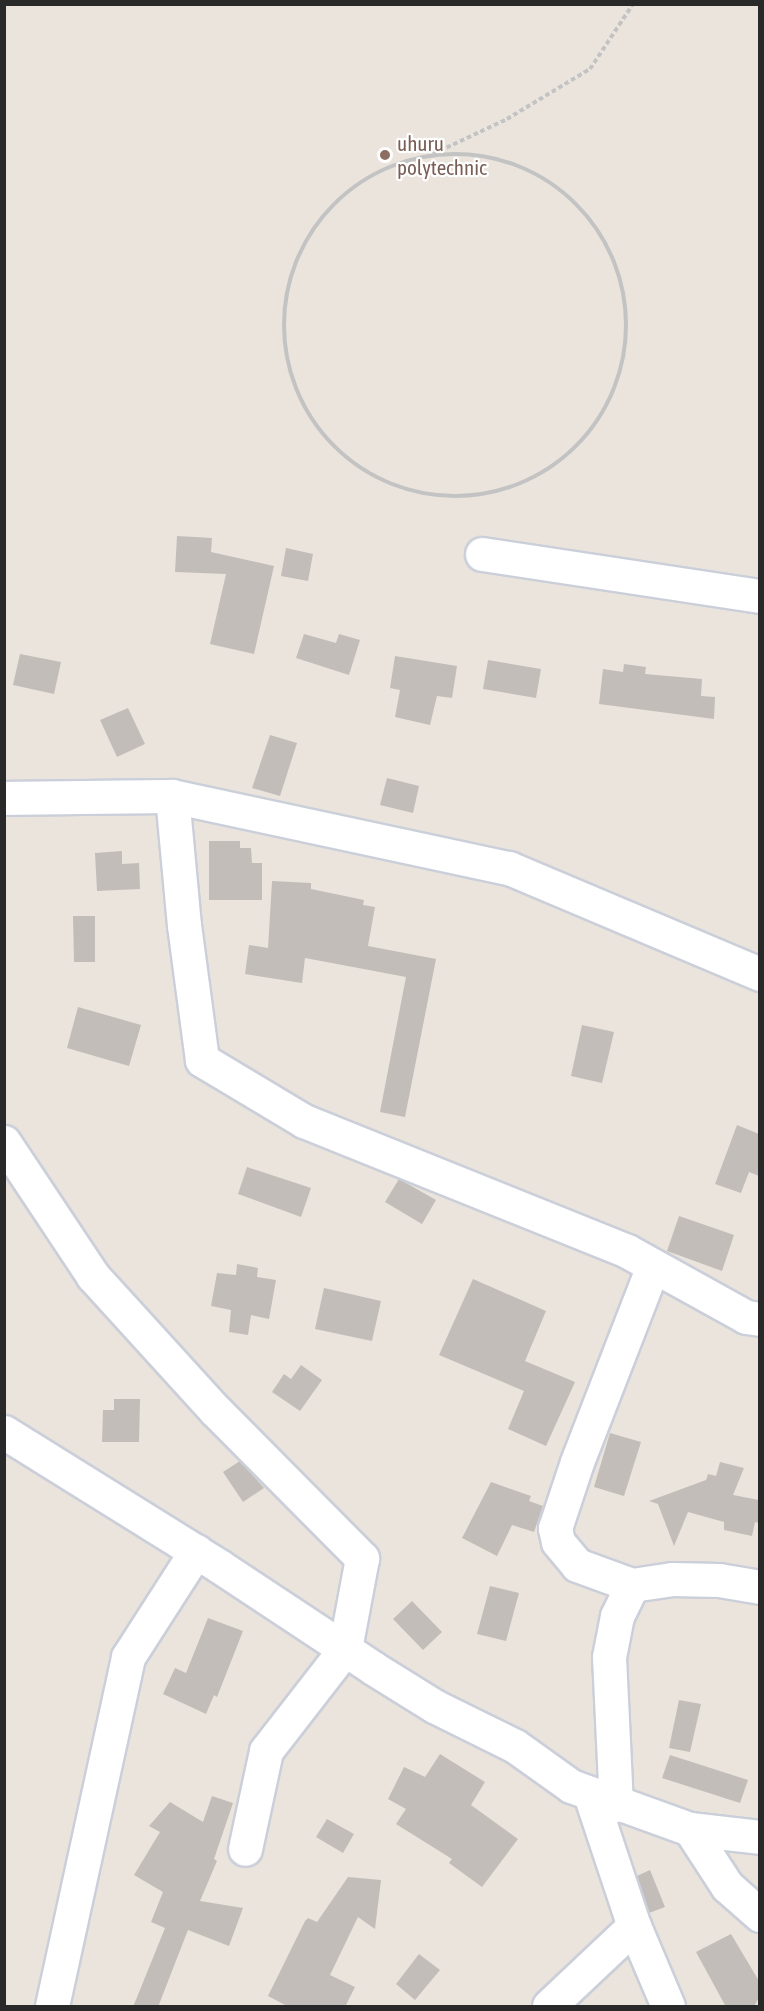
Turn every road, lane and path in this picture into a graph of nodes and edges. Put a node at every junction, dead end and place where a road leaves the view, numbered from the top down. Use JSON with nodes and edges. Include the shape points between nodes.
{"nodes":[{"id":1,"x":633,"y":4,"type":"edge"},
{"id":2,"x":433,"y":154,"type":"junction"},
{"id":3,"x":482,"y":554,"type":"dead end"},
{"id":4,"x":759,"y":596,"type":"edge"},
{"id":5,"x":172,"y":796,"type":"junction"},
{"id":6,"x":4,"y":798,"type":"edge"},
{"id":7,"x":759,"y":975,"type":"edge"},
{"id":8,"x":4,"y":1142,"type":"edge"},
{"id":9,"x":653,"y":1266,"type":"junction"},
{"id":10,"x":759,"y":1319,"type":"edge"},
{"id":11,"x":4,"y":1432,"type":"edge"},
{"id":12,"x":196,"y":1551,"type":"junction"},
{"id":13,"x":632,"y":1585,"type":"junction"},
{"id":14,"x":759,"y":1587,"type":"edge"},
{"id":15,"x":345,"y":1649,"type":"junction"},
{"id":16,"x":603,"y":1800,"type":"junction"},
{"id":17,"x":690,"y":1829,"type":"junction"},
{"id":18,"x":759,"y":1837,"type":"edge"},
{"id":19,"x":244,"y":1849,"type":"dead end"},
{"id":20,"x":759,"y":1915,"type":"edge"},
{"id":21,"x":634,"y":1926,"type":"junction"},
{"id":22,"x":52,"y":2007,"type":"edge"},
{"id":23,"x":549,"y":2007,"type":"edge"},
{"id":24,"x":668,"y":2007,"type":"edge"}],
"edges":[{"from":1,"to":2,"type":"path","via":[[590,69],[507,120]]},
{"from":2,"to":2,"type":"path","via":[[491,157],[545,178],[589,216],[617,267],[628,324],[618,381],[582,439],[550,469],[499,491],[444,496],[390,484],[342,455],[307,413],[286,362],[283,307],[297,254],[330,206],[377,172]]},
{"from":3,"to":4,"type":"street"},
{"from":5,"to":6,"type":"street"},
{"from":5,"to":7,"type":"street","via":[[509,868]]},
{"from":5,"to":9,"type":"street","via":[[202,1059],[304,1121],[459,1181]]},
{"from":8,"to":15,"type":"street","via":[[93,1276],[215,1410],[362,1558]]},
{"from":9,"to":10,"type":"street","via":[[747,1317]]},
{"from":9,"to":13,"type":"street","via":[[555,1528],[558,1542],[577,1566]]},
{"from":11,"to":12,"type":"street"},
{"from":12,"to":15,"type":"street"},
{"from":12,"to":22,"type":"street","via":[[128,1657]]},
{"from":13,"to":14,"type":"street","via":[[696,1580]]},
{"from":13,"to":16,"type":"street","via":[[617,1616],[609,1657]]},
{"from":15,"to":16,"type":"street","via":[[434,1706],[515,1746],[571,1786]]},
{"from":15,"to":19,"type":"street","via":[[266,1751]]},
{"from":16,"to":17,"type":"street"},
{"from":16,"to":21,"type":"street"},
{"from":17,"to":18,"type":"street"},
{"from":17,"to":20,"type":"street","via":[[726,1886]]},
{"from":21,"to":23,"type":"street"},
{"from":21,"to":24,"type":"street"}]}
